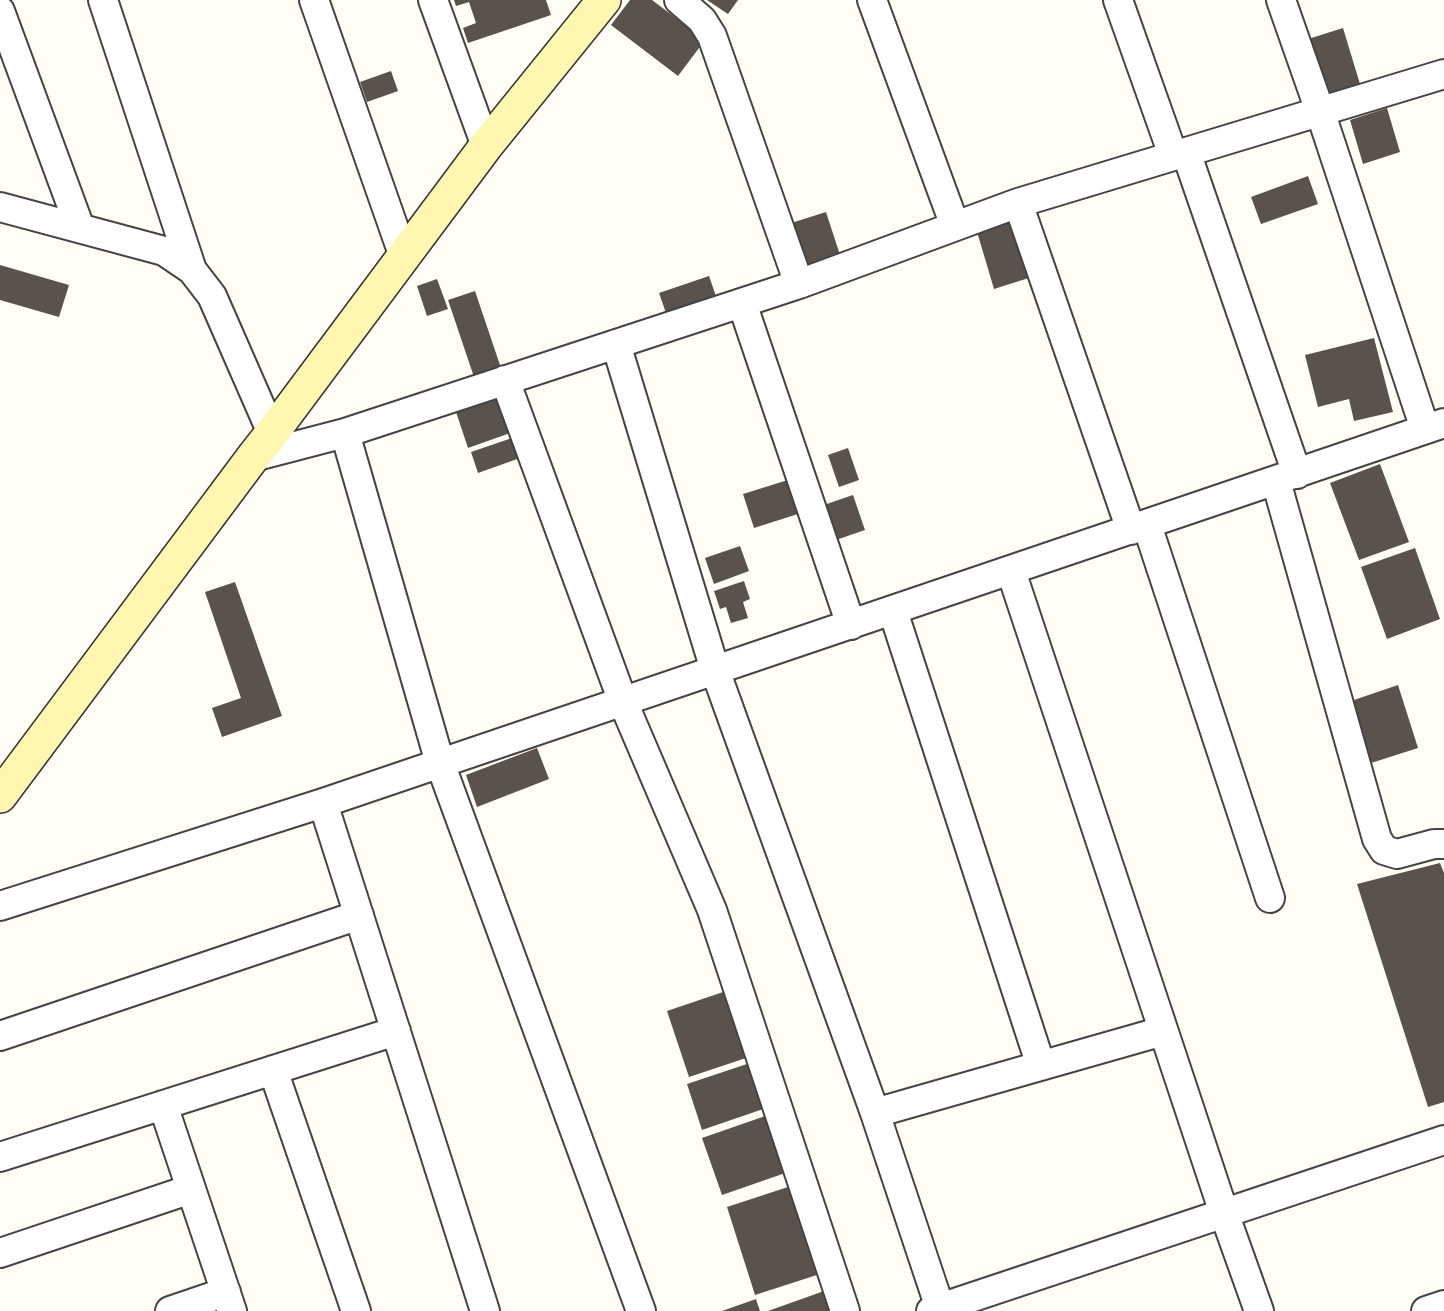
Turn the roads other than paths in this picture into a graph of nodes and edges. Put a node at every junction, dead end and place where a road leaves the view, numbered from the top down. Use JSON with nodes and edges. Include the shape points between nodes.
{"nodes":[{"id":1,"x":103,"y":0,"type":"edge"},
{"id":2,"x":314,"y":0,"type":"edge"},
{"id":3,"x":433,"y":0,"type":"edge"},
{"id":4,"x":604,"y":0,"type":"edge"},
{"id":5,"x":679,"y":0,"type":"edge"},
{"id":6,"x":872,"y":0,"type":"edge"},
{"id":7,"x":1118,"y":0,"type":"edge"},
{"id":8,"x":1281,"y":0,"type":"edge"},
{"id":9,"x":0,"y":11,"type":"edge"},
{"id":10,"x":1444,"y":74,"type":"edge"},
{"id":11,"x":1320,"y":111,"type":"junction"},
{"id":12,"x":486,"y":146,"type":"junction"},
{"id":13,"x":1179,"y":154,"type":"junction"},
{"id":14,"x":1018,"y":202,"type":"junction"},
{"id":15,"x":0,"y":207,"type":"edge"},
{"id":16,"x":955,"y":226,"type":"junction"},
{"id":17,"x":80,"y":228,"type":"junction"},
{"id":18,"x":404,"y":257,"type":"junction"},
{"id":19,"x":192,"y":270,"type":"junction"},
{"id":20,"x":799,"y":284,"type":"junction"},
{"id":21,"x":742,"y":303,"type":"junction"},
{"id":22,"x":616,"y":344,"type":"junction"},
{"id":23,"x":504,"y":380,"type":"junction"},
{"id":24,"x":1435,"y":426,"type":"edge"},
{"id":25,"x":345,"y":433,"type":"junction"},
{"id":26,"x":262,"y":445,"type":"junction"},
{"id":27,"x":1287,"y":478,"type":"junction"},
{"id":28,"x":1139,"y":527,"type":"junction"},
{"id":29,"x":1011,"y":571,"type":"junction"},
{"id":30,"x":893,"y":611,"type":"junction"},
{"id":31,"x":851,"y":625,"type":"junction"},
{"id":32,"x":715,"y":670,"type":"junction"},
{"id":33,"x":623,"y":702,"type":"junction"},
{"id":34,"x":440,"y":763,"type":"junction"},
{"id":35,"x":0,"y":796,"type":"edge"},
{"id":36,"x":323,"y":803,"type":"junction"},
{"id":37,"x":1444,"y":844,"type":"edge"},
{"id":38,"x":1270,"y":898,"type":"dead end"},
{"id":39,"x":0,"y":906,"type":"edge"},
{"id":40,"x":359,"y":915,"type":"junction"},
{"id":41,"x":396,"y":1031,"type":"junction"},
{"id":42,"x":1163,"y":1031,"type":"junction"},
{"id":43,"x":0,"y":1036,"type":"edge"},
{"id":44,"x":1041,"y":1066,"type":"junction"},
{"id":45,"x":273,"y":1070,"type":"junction"},
{"id":46,"x":163,"y":1105,"type":"junction"},
{"id":47,"x":875,"y":1113,"type":"junction"},
{"id":48,"x":1444,"y":1140,"type":"edge"},
{"id":49,"x":0,"y":1157,"type":"edge"},
{"id":50,"x":191,"y":1189,"type":"junction"},
{"id":51,"x":1224,"y":1213,"type":"junction"},
{"id":52,"x":0,"y":1253,"type":"edge"},
{"id":53,"x":229,"y":1302,"type":"edge"},
{"id":54,"x":1444,"y":1305,"type":"edge"},
{"id":55,"x":937,"y":1310,"type":"edge"},
{"id":56,"x":170,"y":1311,"type":"edge"},
{"id":57,"x":356,"y":1311,"type":"edge"},
{"id":58,"x":485,"y":1311,"type":"edge"},
{"id":59,"x":641,"y":1311,"type":"edge"},
{"id":60,"x":845,"y":1311,"type":"edge"},
{"id":61,"x":1259,"y":1311,"type":"edge"},
{"id":62,"x":1426,"y":1311,"type":"edge"}],
"edges":[{"from":1,"to":19,"type":"street"},
{"from":2,"to":18,"type":"street"},
{"from":3,"to":12,"type":"street"},
{"from":4,"to":12,"type":"street"},
{"from":5,"to":20,"type":"street","via":[[702,20],[712,36]]},
{"from":6,"to":16,"type":"street"},
{"from":7,"to":13,"type":"street"},
{"from":8,"to":11,"type":"street"},
{"from":9,"to":17,"type":"street"},
{"from":10,"to":11,"type":"street"},
{"from":11,"to":13,"type":"street"},
{"from":11,"to":24,"type":"street"},
{"from":12,"to":18,"type":"street"},
{"from":13,"to":14,"type":"street"},
{"from":13,"to":27,"type":"street"},
{"from":14,"to":16,"type":"street"},
{"from":14,"to":28,"type":"street"},
{"from":15,"to":17,"type":"street"},
{"from":16,"to":20,"type":"street"},
{"from":17,"to":19,"type":"street","via":[[164,251]]},
{"from":18,"to":26,"type":"street"},
{"from":19,"to":26,"type":"street","via":[[212,296]]},
{"from":20,"to":21,"type":"street"},
{"from":21,"to":22,"type":"street"},
{"from":21,"to":31,"type":"street"},
{"from":22,"to":23,"type":"street"},
{"from":22,"to":32,"type":"street"},
{"from":23,"to":25,"type":"street"},
{"from":23,"to":33,"type":"street"},
{"from":24,"to":27,"type":"street"},
{"from":25,"to":26,"type":"street"},
{"from":25,"to":34,"type":"street"},
{"from":26,"to":35,"type":"street"},
{"from":27,"to":28,"type":"street"},
{"from":27,"to":37,"type":"street","via":[[1377,839],[1384,850],[1397,854]]},
{"from":28,"to":29,"type":"street"},
{"from":28,"to":38,"type":"street"},
{"from":29,"to":30,"type":"street"},
{"from":29,"to":42,"type":"street"},
{"from":30,"to":31,"type":"street"},
{"from":30,"to":44,"type":"street"},
{"from":31,"to":32,"type":"street"},
{"from":32,"to":33,"type":"street"},
{"from":32,"to":47,"type":"street"},
{"from":33,"to":34,"type":"street"},
{"from":33,"to":60,"type":"street","via":[[712,910]]},
{"from":34,"to":36,"type":"street"},
{"from":34,"to":59,"type":"street"},
{"from":36,"to":39,"type":"street"},
{"from":36,"to":40,"type":"street"},
{"from":40,"to":41,"type":"street"},
{"from":40,"to":43,"type":"street"},
{"from":41,"to":45,"type":"street"},
{"from":41,"to":58,"type":"street"},
{"from":42,"to":44,"type":"street"},
{"from":42,"to":51,"type":"street"},
{"from":44,"to":47,"type":"street"},
{"from":45,"to":46,"type":"street"},
{"from":45,"to":57,"type":"street"},
{"from":46,"to":49,"type":"street"},
{"from":46,"to":50,"type":"street"},
{"from":47,"to":55,"type":"street"},
{"from":48,"to":51,"type":"street"},
{"from":50,"to":52,"type":"street"},
{"from":50,"to":53,"type":"street"},
{"from":51,"to":55,"type":"street"},
{"from":51,"to":61,"type":"street"},
{"from":53,"to":56,"type":"street"},
{"from":54,"to":62,"type":"street"}]}
